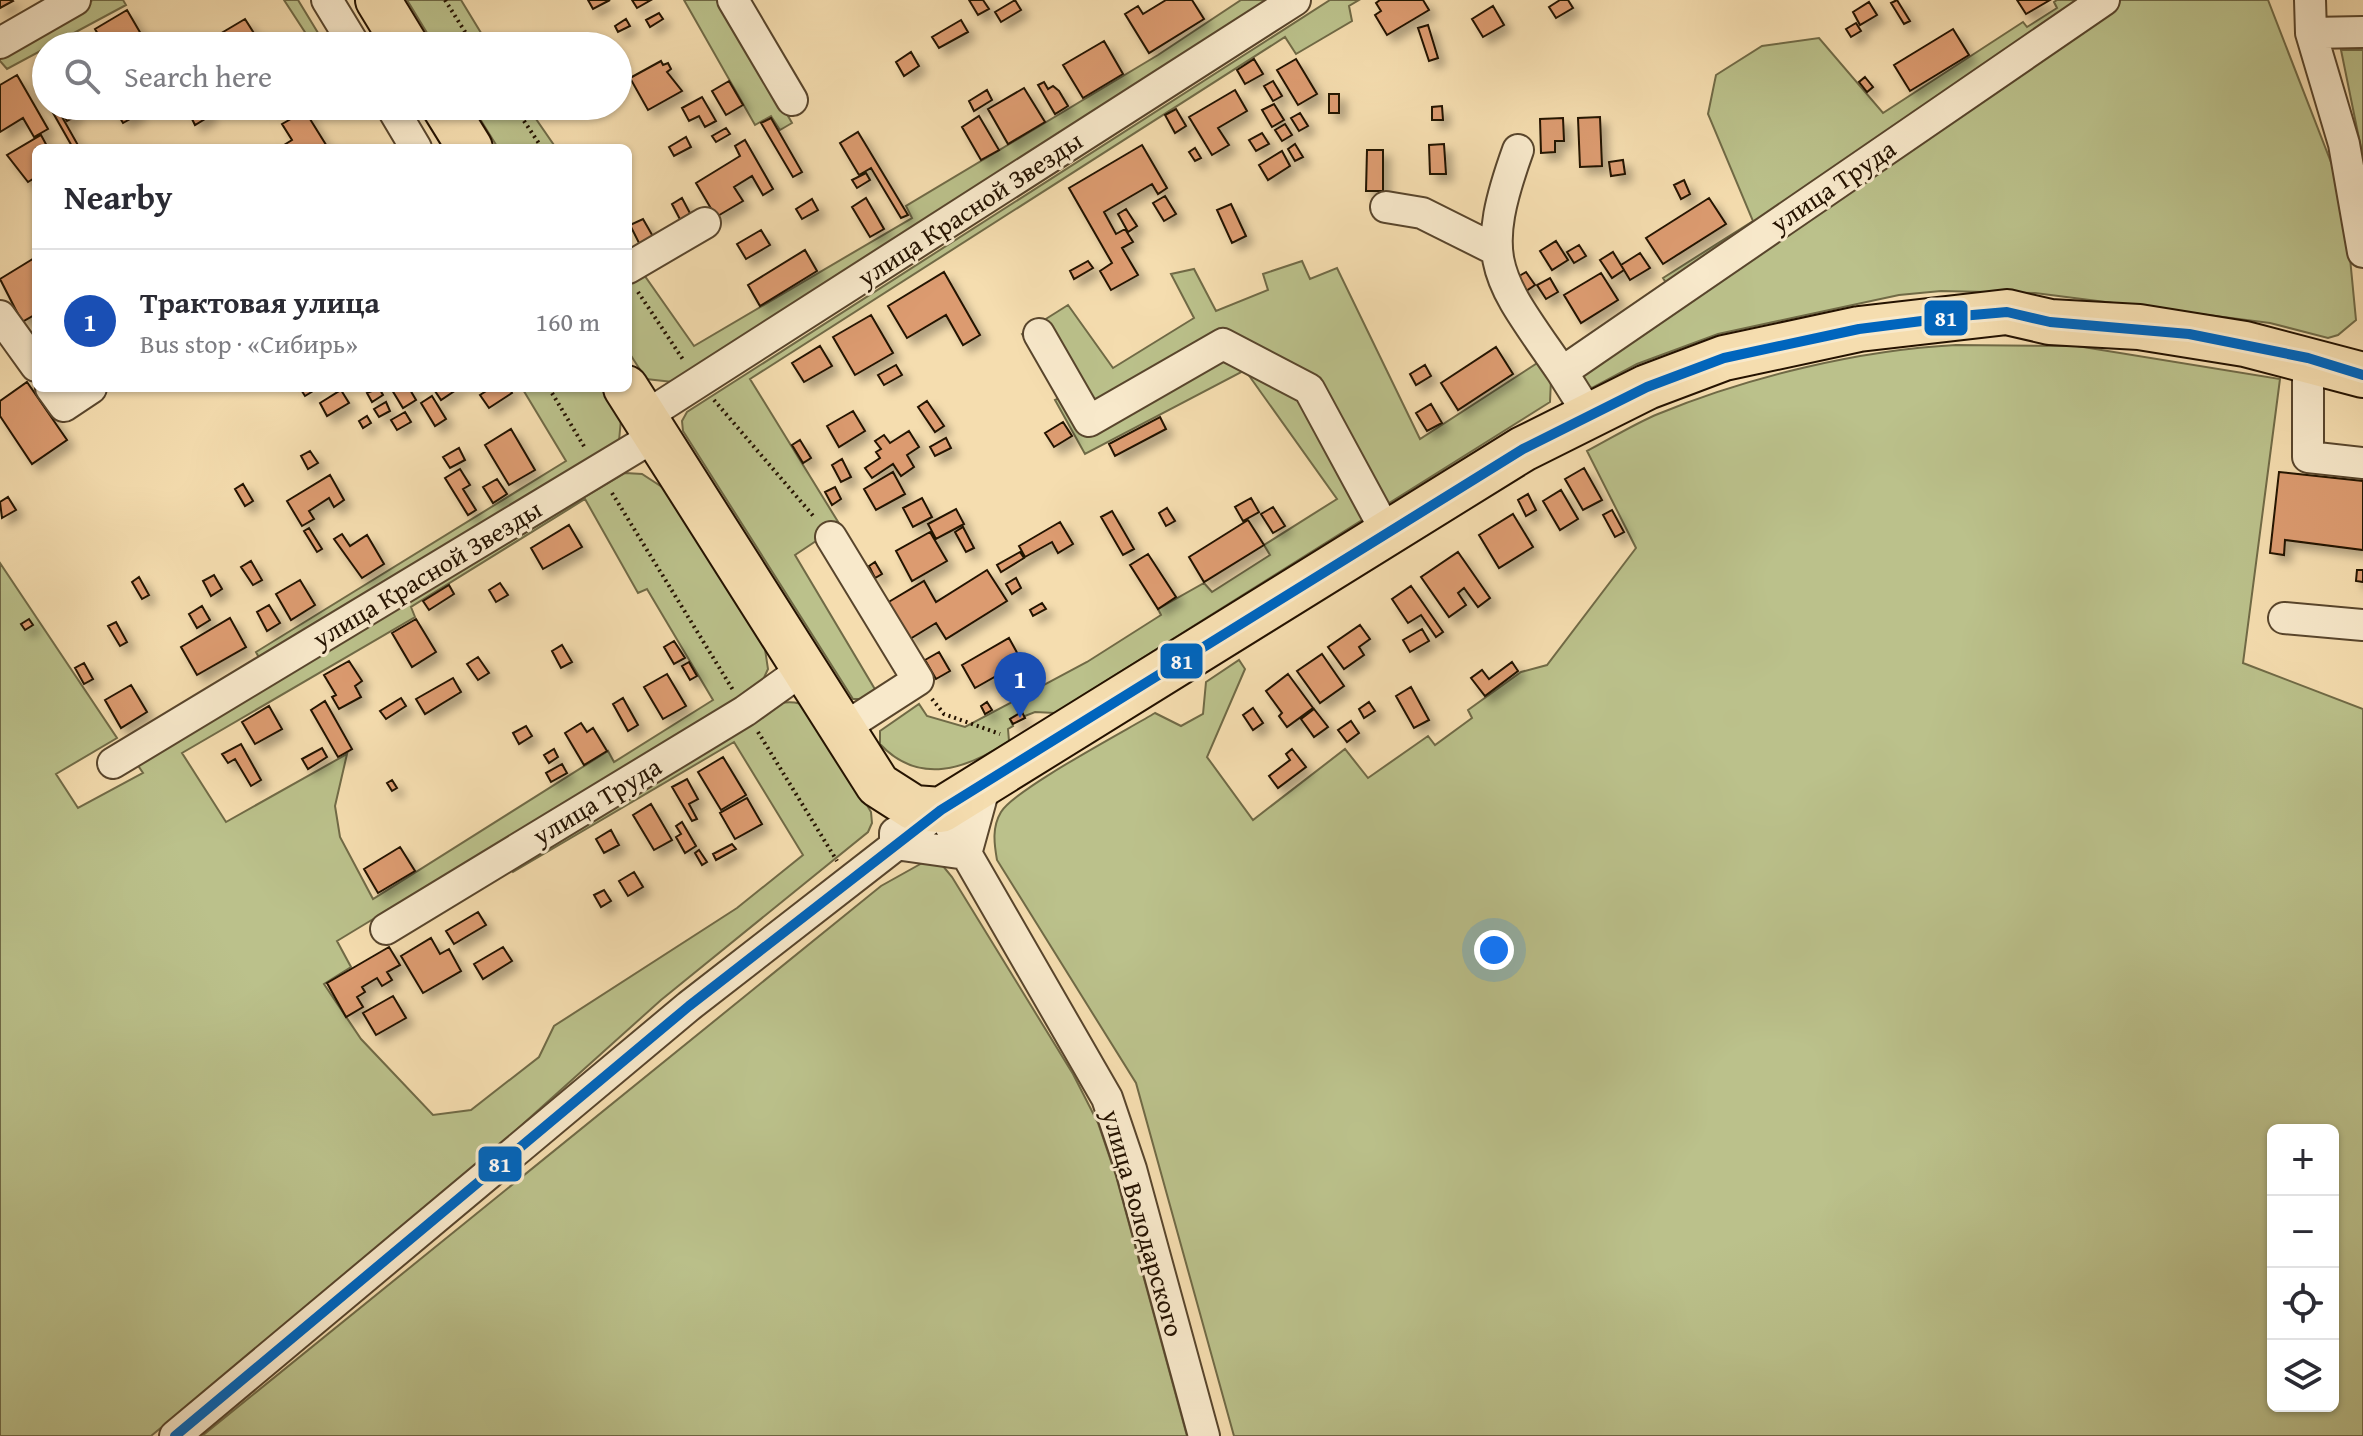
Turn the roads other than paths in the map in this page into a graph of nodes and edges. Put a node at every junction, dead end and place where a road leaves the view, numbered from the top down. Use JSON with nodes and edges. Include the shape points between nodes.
{"nodes":[{"id":1,"x":75,"y":0,"type":"edge"},
{"id":2,"x":327,"y":0,"type":"edge"},
{"id":3,"x":378,"y":0,"type":"edge"},
{"id":4,"x":733,"y":0,"type":"edge"},
{"id":5,"x":1295,"y":0,"type":"edge"},
{"id":6,"x":2104,"y":0,"type":"edge"},
{"id":7,"x":2310,"y":0,"type":"edge"},
{"id":8,"x":346,"y":32,"type":"edge"},
{"id":9,"x":397,"y":32,"type":"edge"},
{"id":10,"x":2363,"y":32,"type":"edge"},
{"id":11,"x":2311,"y":33,"type":"junction"},
{"id":12,"x":0,"y":43,"type":"edge"},
{"id":13,"x":792,"y":100,"type":"dead end"},
{"id":14,"x":399,"y":120,"type":"edge"},
{"id":15,"x":451,"y":120,"type":"edge"},
{"id":16,"x":414,"y":144,"type":"edge"},
{"id":17,"x":464,"y":144,"type":"edge"},
{"id":18,"x":1518,"y":150,"type":"dead end"},
{"id":19,"x":1386,"y":207,"type":"dead end"},
{"id":20,"x":705,"y":223,"type":"dead end"},
{"id":21,"x":1494,"y":249,"type":"junction"},
{"id":22,"x":2363,"y":252,"type":"edge"},
{"id":23,"x":632,"y":278,"type":"edge"},
{"id":24,"x":0,"y":316,"type":"edge"},
{"id":25,"x":1039,"y":334,"type":"dead end"},
{"id":26,"x":2308,"y":358,"type":"junction"},
{"id":27,"x":32,"y":360,"type":"edge"},
{"id":28,"x":1562,"y":372,"type":"junction"},
{"id":29,"x":2363,"y":375,"type":"edge"},
{"id":30,"x":54,"y":392,"type":"edge"},
{"id":31,"x":85,"y":392,"type":"edge"},
{"id":32,"x":642,"y":414,"type":"edge"},
{"id":33,"x":1589,"y":415,"type":"junction"},
{"id":34,"x":2363,"y":463,"type":"edge"},
{"id":35,"x":1387,"y":533,"type":"junction"},
{"id":36,"x":831,"y":537,"type":"road end"},
{"id":37,"x":2284,"y":618,"type":"dead end"},
{"id":38,"x":2363,"y":625,"type":"edge"},
{"id":39,"x":805,"y":668,"type":"junction"},
{"id":40,"x":842,"y":729,"type":"junction"},
{"id":41,"x":113,"y":763,"type":"dead end"},
{"id":42,"x":985,"y":785,"type":"junction"},
{"id":43,"x":894,"y":795,"type":"junction"},
{"id":44,"x":941,"y":810,"type":"junction"},
{"id":45,"x":895,"y":844,"type":"junction"},
{"id":46,"x":966,"y":854,"type":"junction"},
{"id":47,"x":386,"y":929,"type":"dead end"},
{"id":48,"x":175,"y":1436,"type":"edge"},
{"id":49,"x":1204,"y":1436,"type":"edge"}],
"edges":[{"from":1,"to":12,"type":"street"},
{"from":2,"to":8,"type":"street"},
{"from":3,"to":9,"type":"highway"},
{"from":4,"to":13,"type":"street"},
{"from":5,"to":32,"type":"street","name":"улица Красной Звезды","via":[[699,383]]},
{"from":6,"to":28,"type":"street","name":"улица Труда"},
{"from":7,"to":11,"type":"street"},
{"from":10,"to":11,"type":"street"},
{"from":11,"to":22,"type":"street","via":[[2344,144]]},
{"from":14,"to":16,"type":"street"},
{"from":15,"to":17,"type":"highway"},
{"from":18,"to":21,"type":"street","via":[[1499,204]]},
{"from":19,"to":21,"type":"street","via":[[1422,213]]},
{"from":20,"to":23,"type":"street"},
{"from":21,"to":28,"type":"street","via":[[1507,291]]},
{"from":24,"to":27,"type":"street"},
{"from":25,"to":35,"type":"street","via":[[1089,421],[1223,344],[1309,389]]},
{"from":26,"to":29,"type":"highway"},
{"from":26,"to":33,"type":"highway","via":[[2189,334],[1992,313],[1859,329],[1763,348],[1682,372]]},
{"from":26,"to":34,"type":"street","via":[[2308,457]]},
{"from":28,"to":33,"type":"street"},
{"from":30,"to":31,"type":"street","via":[[64,406]]},
{"from":32,"to":39,"type":"highway"},
{"from":32,"to":41,"type":"street","name":"улица Красной Звезды","via":[[599,470]]},
{"from":33,"to":35,"type":"highway"},
{"from":35,"to":42,"type":"highway"},
{"from":36,"to":40,"type":"street","via":[[918,680]]},
{"from":37,"to":38,"type":"street"},
{"from":39,"to":40,"type":"highway"},
{"from":39,"to":47,"type":"street","name":"улица Труда","via":[[745,711]]},
{"from":40,"to":43,"type":"highway","via":[[878,785]]},
{"from":42,"to":44,"type":"highway"},
{"from":42,"to":46,"type":"street"},
{"from":43,"to":44,"type":"highway","via":[[914,808]]},
{"from":43,"to":45,"type":"street"},
{"from":44,"to":45,"type":"street"},
{"from":44,"to":46,"type":"street","name":"улица Володарского"},
{"from":45,"to":46,"type":"street"},
{"from":45,"to":48,"type":"street","via":[[689,1006]]},
{"from":46,"to":49,"type":"street","name":"улица Володарского","via":[[1107,1098]]}]}
